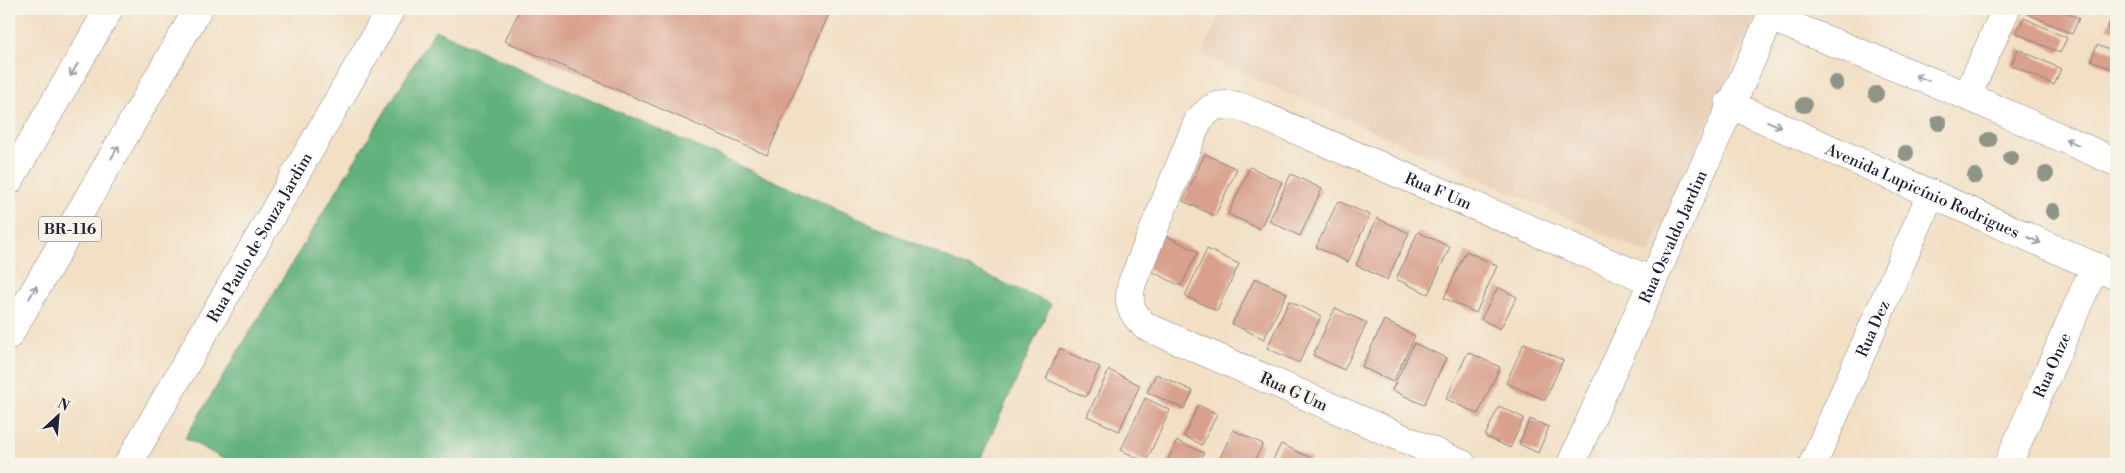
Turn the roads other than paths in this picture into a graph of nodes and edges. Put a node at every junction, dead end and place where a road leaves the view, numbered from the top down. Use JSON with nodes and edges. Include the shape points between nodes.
{"nodes":[{"id":1,"x":198,"y":9,"type":"edge"},
{"id":2,"x":213,"y":9,"type":"edge"},
{"id":3,"x":391,"y":9,"type":"edge"},
{"id":4,"x":2006,"y":9,"type":"edge"},
{"id":5,"x":1772,"y":13,"type":"edge"},
{"id":6,"x":104,"y":15,"type":"edge"},
{"id":7,"x":1967,"y":96,"type":"junction"},
{"id":8,"x":1729,"y":104,"type":"junction"},
{"id":9,"x":132,"y":122,"type":"junction"},
{"id":10,"x":2116,"y":162,"type":"edge"},
{"id":11,"x":9,"y":181,"type":"edge"},
{"id":12,"x":1931,"y":194,"type":"junction"},
{"id":13,"x":2106,"y":271,"type":"edge"},
{"id":14,"x":1652,"y":281,"type":"junction"},
{"id":15,"x":1131,"y":312,"type":"joint"},
{"id":16,"x":9,"y":334,"type":"edge"},
{"id":17,"x":128,"y":464,"type":"edge"},
{"id":18,"x":1462,"y":464,"type":"edge"},
{"id":19,"x":1571,"y":464,"type":"edge"},
{"id":20,"x":1813,"y":464,"type":"edge"},
{"id":21,"x":2008,"y":464,"type":"edge"}],
"edges":[{"from":1,"to":9,"type":"main road","number":"BR-116"},
{"from":2,"to":9,"type":"main road"},
{"from":3,"to":17,"type":"main road","name":"Rua Paulo de Souza Jardim"},
{"from":4,"to":7,"type":"main road"},
{"from":7,"to":5,"type":"main road","one_way":true},
{"from":5,"to":8,"type":"main road","name":"Rua Osvaldo Jardim"},
{"from":6,"to":11,"type":"main road","one_way":true},
{"from":10,"to":7,"type":"main road","one_way":true},
{"from":8,"to":12,"type":"main road","name":"Avenida Lupicínio Rodrigues","one_way":true},
{"from":8,"to":14,"type":"main road","name":"Rua Osvaldo Jardim"},
{"from":16,"to":9,"type":"main road","number":"BR-116","one_way":true},
{"from":12,"to":13,"type":"main road","name":"Avenida Lupicínio Rodrigues","one_way":true},
{"from":12,"to":20,"type":"main road","name":"Rua Dez"},
{"from":13,"to":21,"type":"main road","name":"Rua Onze"},
{"from":14,"to":15,"type":"main road","name":"Rua F Um","via":[[1238,106],[1224,104],[1210,108],[1198,121],[1132,283],[1129,295]]},
{"from":14,"to":19,"type":"main road","name":"Rua Osvaldo Jardim"},
{"from":15,"to":18,"type":"main road","name":"Rua G Um","via":[[1145,326]]}]}
